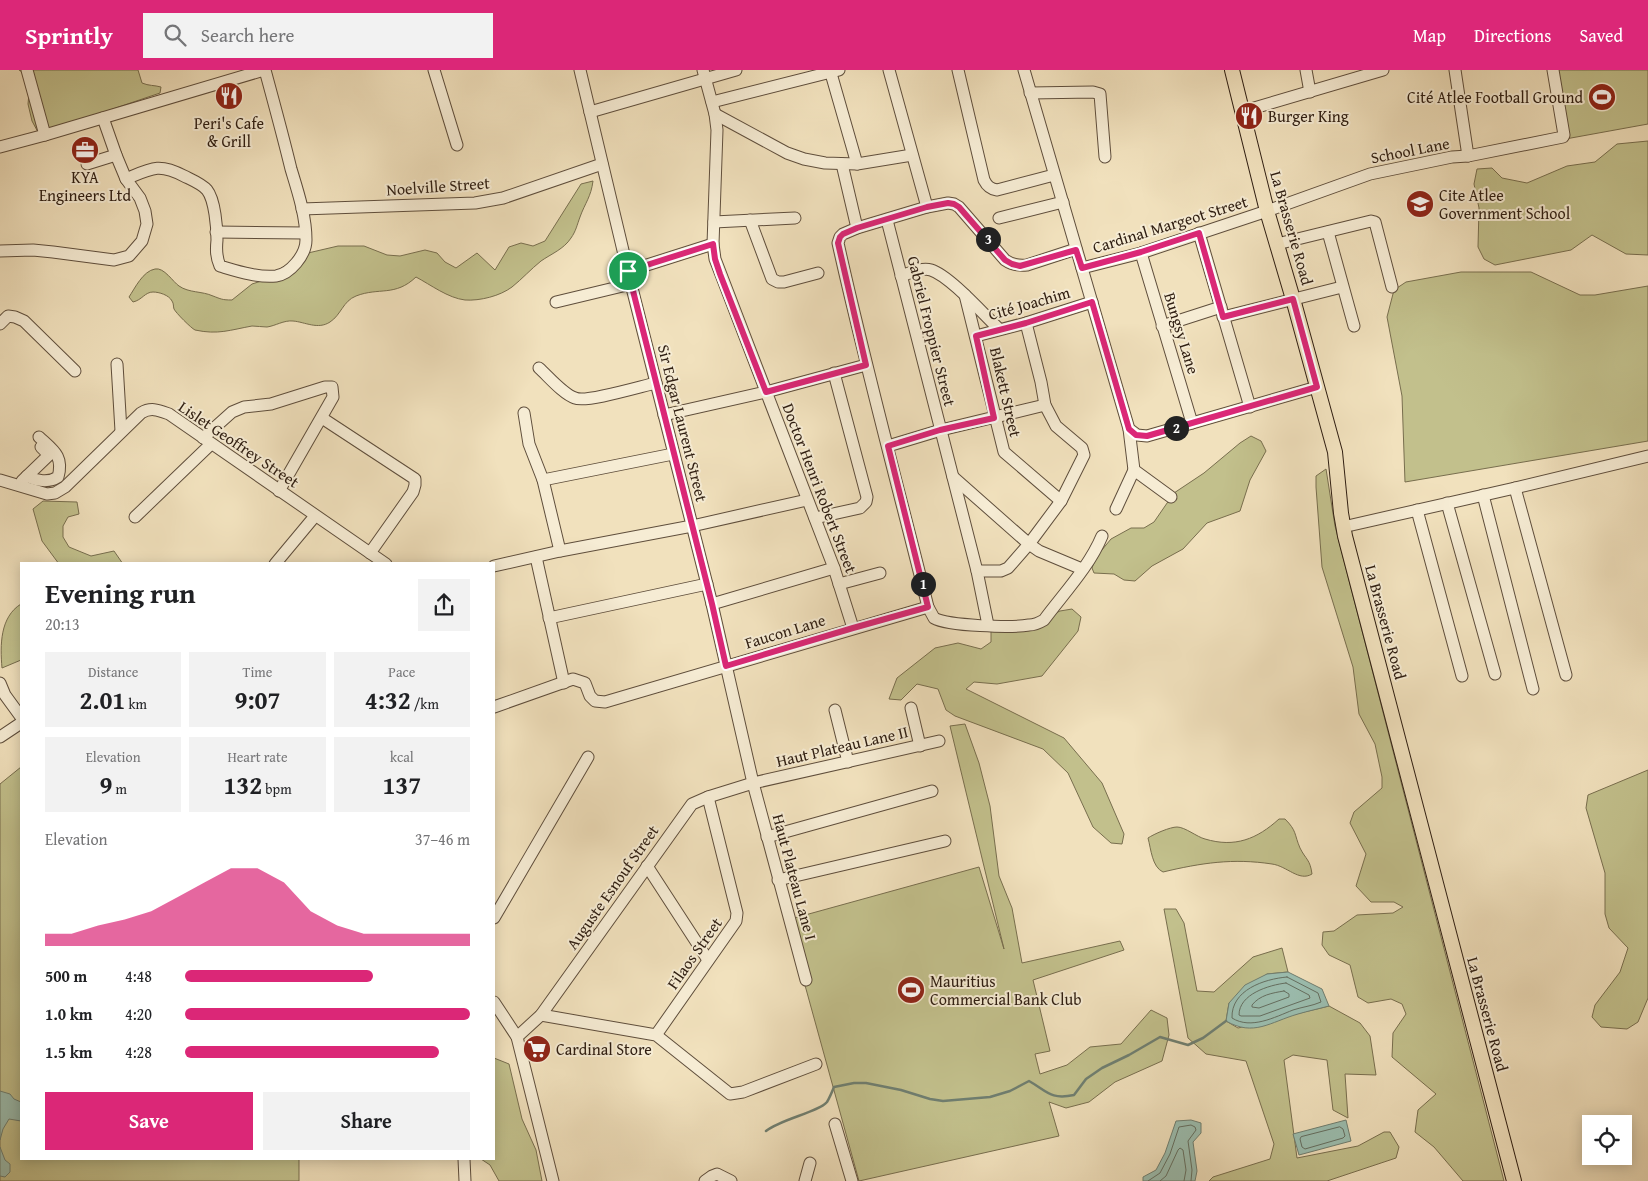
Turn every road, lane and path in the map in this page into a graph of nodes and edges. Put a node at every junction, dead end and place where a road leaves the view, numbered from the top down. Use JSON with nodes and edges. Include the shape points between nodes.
{"nodes":[{"id":1,"x":27,"y":70,"type":"edge"},
{"id":2,"x":264,"y":70,"type":"edge"},
{"id":3,"x":434,"y":70,"type":"edge"},
{"id":4,"x":580,"y":70,"type":"edge"},
{"id":5,"x":736,"y":70,"type":"edge"},
{"id":6,"x":889,"y":70,"type":"edge"},
{"id":7,"x":958,"y":70,"type":"edge"},
{"id":8,"x":1024,"y":70,"type":"edge"},
{"id":9,"x":1232,"y":70,"type":"edge"},
{"id":10,"x":1306,"y":70,"type":"edge"},
{"id":11,"x":1383,"y":70,"type":"edge"},
{"id":12,"x":1456,"y":70,"type":"edge"},
{"id":13,"x":1553,"y":70,"type":"edge"},
{"id":14,"x":833,"y":71,"type":"edge"},
{"id":15,"x":705,"y":74,"type":"edge"},
{"id":16,"x":1310,"y":92,"type":"junction"},
{"id":17,"x":1030,"y":93,"type":"junction"},
{"id":18,"x":712,"y":102,"type":"junction"},
{"id":19,"x":1244,"y":111,"type":"junction"},
{"id":20,"x":590,"y":112,"type":"junction"},
{"id":21,"x":715,"y":114,"type":"junction"},
{"id":22,"x":104,"y":118,"type":"junction"},
{"id":23,"x":45,"y":135,"type":"junction"},
{"id":24,"x":457,"y":145,"type":"dead end"},
{"id":25,"x":0,"y":147,"type":"edge"},
{"id":26,"x":116,"y":155,"type":"junction"},
{"id":27,"x":912,"y":155,"type":"junction"},
{"id":28,"x":1468,"y":156,"type":"junction"},
{"id":29,"x":1105,"y":157,"type":"dead end"},
{"id":30,"x":86,"y":164,"type":"dead end"},
{"id":31,"x":602,"y":164,"type":"junction"},
{"id":32,"x":842,"y":164,"type":"junction"},
{"id":33,"x":857,"y":164,"type":"junction"},
{"id":34,"x":1054,"y":175,"type":"junction"},
{"id":35,"x":126,"y":179,"type":"junction"},
{"id":36,"x":1063,"y":202,"type":"junction"},
{"id":37,"x":927,"y":207,"type":"junction"},
{"id":38,"x":302,"y":209,"type":"junction"},
{"id":39,"x":1267,"y":211,"type":"junction"},
{"id":40,"x":795,"y":218,"type":"dead end"},
{"id":41,"x":999,"y":218,"type":"dead end"},
{"id":42,"x":750,"y":220,"type":"junction"},
{"id":43,"x":887,"y":220,"type":"junction"},
{"id":44,"x":714,"y":222,"type":"junction"},
{"id":45,"x":857,"y":228,"type":"junction"},
{"id":46,"x":216,"y":232,"type":"junction"},
{"id":47,"x":1328,"y":232,"type":"junction"},
{"id":48,"x":305,"y":233,"type":"junction"},
{"id":49,"x":1199,"y":233,"type":"junction"},
{"id":50,"x":713,"y":244,"type":"junction"},
{"id":51,"x":1276,"y":244,"type":"junction"},
{"id":52,"x":1076,"y":250,"type":"junction"},
{"id":53,"x":0,"y":251,"type":"edge"},
{"id":54,"x":1141,"y":252,"type":"junction"},
{"id":55,"x":1082,"y":268,"type":"junction"},
{"id":56,"x":628,"y":271,"type":"junction"},
{"id":57,"x":818,"y":273,"type":"dead end"},
{"id":58,"x":901,"y":276,"type":"junction"},
{"id":59,"x":631,"y":284,"type":"junction"},
{"id":60,"x":1342,"y":287,"type":"junction"},
{"id":61,"x":1392,"y":288,"type":"dead end"},
{"id":62,"x":965,"y":295,"type":"junction"},
{"id":63,"x":1293,"y":299,"type":"junction"},
{"id":64,"x":556,"y":302,"type":"dead end"},
{"id":65,"x":1092,"y":302,"type":"junction"},
{"id":66,"x":1222,"y":312,"type":"junction"},
{"id":67,"x":1026,"y":323,"type":"junction"},
{"id":68,"x":0,"y":324,"type":"edge"},
{"id":69,"x":1162,"y":326,"type":"junction"},
{"id":70,"x":1354,"y":326,"type":"dead end"},
{"id":71,"x":999,"y":329,"type":"junction"},
{"id":72,"x":976,"y":336,"type":"junction"},
{"id":73,"x":116,"y":364,"type":"dead end"},
{"id":74,"x":866,"y":365,"type":"junction"},
{"id":75,"x":539,"y":368,"type":"dead end"},
{"id":76,"x":75,"y":371,"type":"dead end"},
{"id":77,"x":834,"y":373,"type":"junction"},
{"id":78,"x":656,"y":383,"type":"junction"},
{"id":79,"x":1317,"y":387,"type":"junction"},
{"id":80,"x":766,"y":392,"type":"junction"},
{"id":81,"x":1045,"y":405,"type":"junction"},
{"id":82,"x":1250,"y":407,"type":"junction"},
{"id":83,"x":524,"y":413,"type":"dead end"},
{"id":84,"x":664,"y":415,"type":"junction"},
{"id":85,"x":322,"y":418,"type":"junction"},
{"id":86,"x":994,"y":418,"type":"junction"},
{"id":87,"x":1192,"y":423,"type":"junction"},
{"id":88,"x":1129,"y":429,"type":"junction"},
{"id":89,"x":940,"y":430,"type":"junction"},
{"id":90,"x":121,"y":432,"type":"junction"},
{"id":91,"x":207,"y":441,"type":"junction"},
{"id":92,"x":888,"y":446,"type":"junction"},
{"id":93,"x":673,"y":454,"type":"junction"},
{"id":94,"x":1648,"y":456,"type":"edge"},
{"id":95,"x":1134,"y":470,"type":"junction"},
{"id":96,"x":27,"y":476,"type":"junction"},
{"id":97,"x":952,"y":477,"type":"junction"},
{"id":98,"x":0,"y":480,"type":"edge"},
{"id":99,"x":543,"y":480,"type":"junction"},
{"id":100,"x":17,"y":486,"type":"junction"},
{"id":101,"x":1515,"y":488,"type":"junction"},
{"id":102,"x":279,"y":491,"type":"junction"},
{"id":103,"x":1483,"y":495,"type":"junction"},
{"id":104,"x":1171,"y":497,"type":"dead end"},
{"id":105,"x":807,"y":500,"type":"junction"},
{"id":106,"x":1061,"y":501,"type":"junction"},
{"id":107,"x":1447,"y":503,"type":"junction"},
{"id":108,"x":1116,"y":509,"type":"dead end"},
{"id":109,"x":1417,"y":510,"type":"junction"},
{"id":110,"x":316,"y":516,"type":"junction"},
{"id":111,"x":135,"y":517,"type":"dead end"},
{"id":112,"x":815,"y":518,"type":"junction"},
{"id":113,"x":692,"y":526,"type":"junction"},
{"id":114,"x":1343,"y":527,"type":"junction"},
{"id":115,"x":1102,"y":536,"type":"dead end"},
{"id":116,"x":1029,"y":544,"type":"junction"},
{"id":117,"x":560,"y":551,"type":"junction"},
{"id":118,"x":370,"y":553,"type":"junction"},
{"id":119,"x":536,"y":557,"type":"junction"},
{"id":120,"x":277,"y":562,"type":"edge"},
{"id":121,"x":383,"y":562,"type":"edge"},
{"id":122,"x":495,"y":566,"type":"edge"},
{"id":123,"x":834,"y":568,"type":"junction"},
{"id":124,"x":1082,"y":569,"type":"junction"},
{"id":125,"x":977,"y":571,"type":"junction"},
{"id":126,"x":880,"y":573,"type":"dead end"},
{"id":127,"x":707,"y":584,"type":"junction"},
{"id":128,"x":839,"y":584,"type":"junction"},
{"id":129,"x":712,"y":604,"type":"junction"},
{"id":130,"x":928,"y":607,"type":"junction"},
{"id":131,"x":549,"y":618,"type":"junction"},
{"id":132,"x":988,"y":625,"type":"junction"},
{"id":133,"x":853,"y":628,"type":"junction"},
{"id":134,"x":726,"y":666,"type":"junction"},
{"id":135,"x":1495,"y":674,"type":"dead end"},
{"id":136,"x":1566,"y":675,"type":"dead end"},
{"id":137,"x":1462,"y":676,"type":"dead end"},
{"id":138,"x":0,"y":683,"type":"edge"},
{"id":139,"x":564,"y":683,"type":"junction"},
{"id":140,"x":1533,"y":689,"type":"dead end"},
{"id":141,"x":495,"y":707,"type":"edge"},
{"id":142,"x":911,"y":708,"type":"dead end"},
{"id":143,"x":835,"y":710,"type":"dead end"},
{"id":144,"x":20,"y":716,"type":"edge"},
{"id":145,"x":20,"y":724,"type":"edge"},
{"id":146,"x":0,"y":737,"type":"edge"},
{"id":147,"x":939,"y":741,"type":"dead end"},
{"id":148,"x":920,"y":746,"type":"junction"},
{"id":149,"x":588,"y":757,"type":"dead end"},
{"id":150,"x":848,"y":762,"type":"junction"},
{"id":151,"x":753,"y":783,"type":"junction"},
{"id":152,"x":932,"y":791,"type":"dead end"},
{"id":153,"x":708,"y":797,"type":"junction"},
{"id":154,"x":767,"y":837,"type":"junction"},
{"id":155,"x":945,"y":841,"type":"dead end"},
{"id":156,"x":647,"y":866,"type":"junction"},
{"id":157,"x":778,"y":880,"type":"junction"},
{"id":158,"x":495,"y":916,"type":"edge"},
{"id":159,"x":708,"y":960,"type":"junction"},
{"id":160,"x":806,"y":980,"type":"dead end"},
{"id":161,"x":495,"y":1004,"type":"edge"},
{"id":162,"x":541,"y":1015,"type":"junction"},
{"id":163,"x":656,"y":1035,"type":"junction"},
{"id":164,"x":517,"y":1037,"type":"junction"},
{"id":165,"x":816,"y":1064,"type":"dead end"},
{"id":166,"x":834,"y":1124,"type":"dead end"},
{"id":167,"x":464,"y":1160,"type":"edge"},
{"id":168,"x":810,"y":1163,"type":"dead end"},
{"id":169,"x":465,"y":1181,"type":"edge"},
{"id":170,"x":553,"y":1181,"type":"edge"},
{"id":171,"x":705,"y":1181,"type":"edge"},
{"id":172,"x":731,"y":1181,"type":"edge"},
{"id":173,"x":805,"y":1181,"type":"edge"},
{"id":174,"x":852,"y":1181,"type":"edge"},
{"id":175,"x":1514,"y":1181,"type":"edge"}],
"edges":[{"from":1,"to":23,"type":"street"},
{"from":2,"to":22,"type":"street"},
{"from":2,"to":38,"type":"street"},
{"from":3,"to":24,"type":"street"},
{"from":4,"to":20,"type":"street","name":"Sir Edgar Laurent Street"},
{"from":5,"to":15,"type":"street"},
{"from":6,"to":27,"type":"street"},
{"from":7,"to":34,"type":"street","via":[[987,185],[997,190]]},
{"from":8,"to":17,"type":"street"},
{"from":9,"to":19,"type":"main road","name":"La Brasserie Road"},
{"from":10,"to":16,"type":"street"},
{"from":11,"to":16,"type":"street"},
{"from":12,"to":28,"type":"street"},
{"from":13,"to":28,"type":"street","name":"School Lane","via":[[1564,135]]},
{"from":14,"to":18,"type":"street"},
{"from":14,"to":33,"type":"street"},
{"from":15,"to":18,"type":"street","name":"Doctor Henri Robert Street"},
{"from":15,"to":20,"type":"street"},
{"from":16,"to":19,"type":"street"},
{"from":17,"to":29,"type":"street","via":[[1100,94]]},
{"from":17,"to":34,"type":"street"},
{"from":18,"to":21,"type":"street","name":"Doctor Henri Robert Street"},
{"from":19,"to":39,"type":"main road","name":"La Brasserie Road"},
{"from":20,"to":31,"type":"street","name":"Sir Edgar Laurent Street"},
{"from":21,"to":32,"type":"street","via":[[787,153],[804,159]]},
{"from":21,"to":44,"type":"street","name":"Doctor Henri Robert Street"},
{"from":22,"to":23,"type":"street"},
{"from":22,"to":26,"type":"street"},
{"from":23,"to":25,"type":"street"},
{"from":26,"to":30,"type":"street"},
{"from":26,"to":35,"type":"street"},
{"from":27,"to":33,"type":"street"},
{"from":27,"to":37,"type":"street"},
{"from":28,"to":39,"type":"street","name":"School Lane","via":[[1370,174]]},
{"from":31,"to":38,"type":"street","name":"Noelville Street","via":[[503,198],[475,204]]},
{"from":31,"to":56,"type":"street","name":"Sir Edgar Laurent Street"},
{"from":32,"to":33,"type":"street"},
{"from":32,"to":45,"type":"street"},
{"from":34,"to":36,"type":"street"},
{"from":35,"to":46,"type":"street","via":[[159,167],[195,182],[208,190]]},
{"from":35,"to":53,"type":"street","via":[[140,198],[147,224],[142,241],[129,256],[114,260],[54,252]]},
{"from":36,"to":41,"type":"street"},
{"from":36,"to":52,"type":"street"},
{"from":37,"to":43,"type":"street"},
{"from":37,"to":52,"type":"street","via":[[954,204],[1012,264],[1027,265]]},
{"from":38,"to":48,"type":"street"},
{"from":39,"to":49,"type":"street","name":"Cardinal Margeot Street"},
{"from":39,"to":51,"type":"main road","name":"La Brasserie Road"},
{"from":40,"to":42,"type":"street"},
{"from":42,"to":44,"type":"street"},
{"from":42,"to":57,"type":"street","via":[[772,279],[784,282]]},
{"from":43,"to":45,"type":"street"},
{"from":43,"to":58,"type":"street","name":"Gabriel Froppier Street"},
{"from":44,"to":50,"type":"street","name":"Doctor Henri Robert Street"},
{"from":45,"to":74,"type":"street","via":[[843,234],[838,243]]},
{"from":46,"to":48,"type":"street"},
{"from":46,"to":48,"type":"street","via":[[216,257],[220,266],[264,276],[277,276],[297,262],[304,250]]},
{"from":47,"to":51,"type":"street"},
{"from":47,"to":60,"type":"street"},
{"from":47,"to":61,"type":"street","via":[[1371,220],[1374,222]]},
{"from":49,"to":54,"type":"street","name":"Cardinal Margeot Street"},
{"from":49,"to":66,"type":"street"},
{"from":50,"to":56,"type":"street"},
{"from":50,"to":80,"type":"street","name":"Doctor Henri Robert Street","via":[[720,274]]},
{"from":51,"to":63,"type":"main road","name":"La Brasserie Road"},
{"from":52,"to":55,"type":"street"},
{"from":54,"to":55,"type":"street","name":"Cardinal Margeot Street"},
{"from":54,"to":69,"type":"street","name":"Bungsy Lane"},
{"from":55,"to":65,"type":"street"},
{"from":56,"to":59,"type":"street","name":"Sir Edgar Laurent Street"},
{"from":58,"to":62,"type":"street","via":[[921,269],[930,270]]},
{"from":58,"to":89,"type":"street","name":"Gabriel Froppier Street"},
{"from":59,"to":64,"type":"street"},
{"from":59,"to":78,"type":"street","name":"Sir Edgar Laurent Street"},
{"from":60,"to":63,"type":"street"},
{"from":60,"to":70,"type":"street"},
{"from":62,"to":71,"type":"street"},
{"from":62,"to":72,"type":"street","name":"Blakett Street"},
{"from":63,"to":66,"type":"street"},
{"from":63,"to":79,"type":"main road","name":"La Brasserie Road"},
{"from":65,"to":67,"type":"street","name":"Cité Joachim"},
{"from":65,"to":88,"type":"street"},
{"from":66,"to":69,"type":"street"},
{"from":66,"to":82,"type":"street"},
{"from":67,"to":71,"type":"street","name":"Cité Joachim"},
{"from":67,"to":81,"type":"street"},
{"from":68,"to":76,"type":"street","via":[[8,316],[24,321]]},
{"from":69,"to":87,"type":"street","name":"Bungsy Lane"},
{"from":71,"to":72,"type":"street","name":"Cité Joachim"},
{"from":72,"to":86,"type":"street","name":"Blakett Street"},
{"from":73,"to":90,"type":"street"},
{"from":74,"to":77,"type":"street"},
{"from":74,"to":92,"type":"street"},
{"from":75,"to":78,"type":"street","via":[[576,399],[589,399]]},
{"from":77,"to":80,"type":"street"},
{"from":77,"to":112,"type":"street","via":[[867,497],[860,508]]},
{"from":78,"to":84,"type":"street","name":"Sir Edgar Laurent Street"},
{"from":79,"to":82,"type":"street"},
{"from":79,"to":114,"type":"main road","name":"La Brasserie Road","via":[[1335,452]]},
{"from":80,"to":84,"type":"street"},
{"from":80,"to":105,"type":"street","name":"Doctor Henri Robert Street"},
{"from":81,"to":86,"type":"street"},
{"from":81,"to":106,"type":"street","via":[[1056,426],[1082,448],[1084,455]]},
{"from":82,"to":87,"type":"street"},
{"from":83,"to":99,"type":"street","via":[[530,444]]},
{"from":84,"to":93,"type":"street","name":"Sir Edgar Laurent Street"},
{"from":85,"to":91,"type":"street","via":[[333,397],[332,387],[232,412]]},
{"from":85,"to":102,"type":"street"},
{"from":85,"to":118,"type":"street","via":[[415,479],[413,492]]},
{"from":86,"to":89,"type":"street"},
{"from":86,"to":106,"type":"street","name":"Blakett Street","via":[[1004,452]]},
{"from":87,"to":88,"type":"street","via":[[1147,436],[1136,435]]},
{"from":88,"to":95,"type":"street"},
{"from":89,"to":92,"type":"street"},
{"from":89,"to":97,"type":"street","name":"Gabriel Froppier Street"},
{"from":90,"to":91,"type":"street","name":"Lislet Geoffrey Street","via":[[140,413],[152,409],[169,414]]},
{"from":90,"to":100,"type":"street","name":"Lislet Geoffrey Street","via":[[55,493]]},
{"from":91,"to":102,"type":"street","name":"Lislet Geoffrey Street"},
{"from":91,"to":111,"type":"street"},
{"from":92,"to":130,"type":"street"},
{"from":93,"to":99,"type":"street"},
{"from":93,"to":113,"type":"street","name":"Sir Edgar Laurent Street"},
{"from":94,"to":101,"type":"street"},
{"from":95,"to":104,"type":"street"},
{"from":95,"to":108,"type":"street"},
{"from":96,"to":96,"type":"street","via":[[46,481],[58,476],[60,460],[38,439],[49,455]]},
{"from":96,"to":100,"type":"street"},
{"from":97,"to":116,"type":"street"},
{"from":97,"to":125,"type":"street","name":"Gabriel Froppier Street"},
{"from":98,"to":100,"type":"street","name":"Lislet Geoffrey Street"},
{"from":99,"to":117,"type":"street"},
{"from":101,"to":103,"type":"street"},
{"from":101,"to":136,"type":"street"},
{"from":102,"to":110,"type":"street","name":"Lislet Geoffrey Street"},
{"from":103,"to":107,"type":"street"},
{"from":103,"to":140,"type":"street"},
{"from":105,"to":112,"type":"street","name":"Doctor Henri Robert Street"},
{"from":105,"to":113,"type":"street"},
{"from":106,"to":116,"type":"street"},
{"from":107,"to":109,"type":"street"},
{"from":107,"to":135,"type":"street"},
{"from":109,"to":114,"type":"street"},
{"from":109,"to":137,"type":"street"},
{"from":110,"to":118,"type":"street","name":"Lislet Geoffrey Street"},
{"from":110,"to":120,"type":"street"},
{"from":112,"to":123,"type":"street","name":"Doctor Henri Robert Street"},
{"from":113,"to":117,"type":"street"},
{"from":113,"to":127,"type":"street","name":"Sir Edgar Laurent Street"},
{"from":114,"to":175,"type":"main road","name":"La Brasserie Road"},
{"from":115,"to":124,"type":"street"},
{"from":116,"to":124,"type":"street"},
{"from":116,"to":125,"type":"street","via":[[1008,568]]},
{"from":117,"to":119,"type":"street"},
{"from":118,"to":121,"type":"street","name":"Lislet Geoffrey Street"},
{"from":119,"to":122,"type":"street"},
{"from":119,"to":131,"type":"street"},
{"from":123,"to":128,"type":"street","name":"Doctor Henri Robert Street"},
{"from":123,"to":129,"type":"street"},
{"from":124,"to":132,"type":"street","via":[[1044,620],[1030,625]]},
{"from":125,"to":132,"type":"street","name":"Gabriel Froppier Street"},
{"from":126,"to":128,"type":"street"},
{"from":127,"to":129,"type":"street","name":"Sir Edgar Laurent Street"},
{"from":127,"to":131,"type":"street"},
{"from":128,"to":133,"type":"street","name":"Doctor Henri Robert Street"},
{"from":129,"to":134,"type":"street","name":"Sir Edgar Laurent Street"},
{"from":130,"to":132,"type":"street","via":[[939,620]]},
{"from":130,"to":133,"type":"street","name":"Faucon Lane"},
{"from":131,"to":139,"type":"street"},
{"from":133,"to":134,"type":"street","name":"Faucon Lane"},
{"from":134,"to":139,"type":"street","name":"Faucon Lane","via":[[605,702],[595,701],[590,696],[586,683],[573,679]]},
{"from":134,"to":151,"type":"street","name":"Sir Edgar Laurent Street"},
{"from":138,"to":144,"type":"street"},
{"from":139,"to":141,"type":"street"},
{"from":142,"to":148,"type":"street"},
{"from":143,"to":150,"type":"street"},
{"from":145,"to":146,"type":"street"},
{"from":147,"to":148,"type":"street","name":"Haut Plateau Lane II"},
{"from":148,"to":150,"type":"street","name":"Haut Plateau Lane II"},
{"from":149,"to":158,"type":"street"},
{"from":150,"to":151,"type":"street","name":"Haut Plateau Lane II"},
{"from":151,"to":153,"type":"street","name":"Auguste Esnouf Street"},
{"from":151,"to":154,"type":"street","name":"Haut Plateau Lane I"},
{"from":152,"to":154,"type":"street"},
{"from":153,"to":156,"type":"street","name":"Auguste Esnouf Street","via":[[692,804]]},
{"from":153,"to":159,"type":"street","name":"Filaos Street","via":[[737,913],[732,929]]},
{"from":154,"to":157,"type":"street","name":"Haut Plateau Lane I"},
{"from":155,"to":157,"type":"street"},
{"from":156,"to":159,"type":"street"},
{"from":156,"to":162,"type":"street","name":"Auguste Esnouf Street"},
{"from":157,"to":160,"type":"street","name":"Haut Plateau Lane I"},
{"from":159,"to":163,"type":"street","name":"Filaos Street"},
{"from":161,"to":164,"type":"street"},
{"from":162,"to":163,"type":"street"},
{"from":162,"to":164,"type":"street","name":"Auguste Esnouf Street"},
{"from":163,"to":165,"type":"street","via":[[730,1094]]},
{"from":164,"to":170,"type":"street"},
{"from":166,"to":174,"type":"street"},
{"from":167,"to":169,"type":"street"},
{"from":168,"to":173,"type":"street"},
{"from":171,"to":172,"type":"street","via":[[717,1174]]}]}
